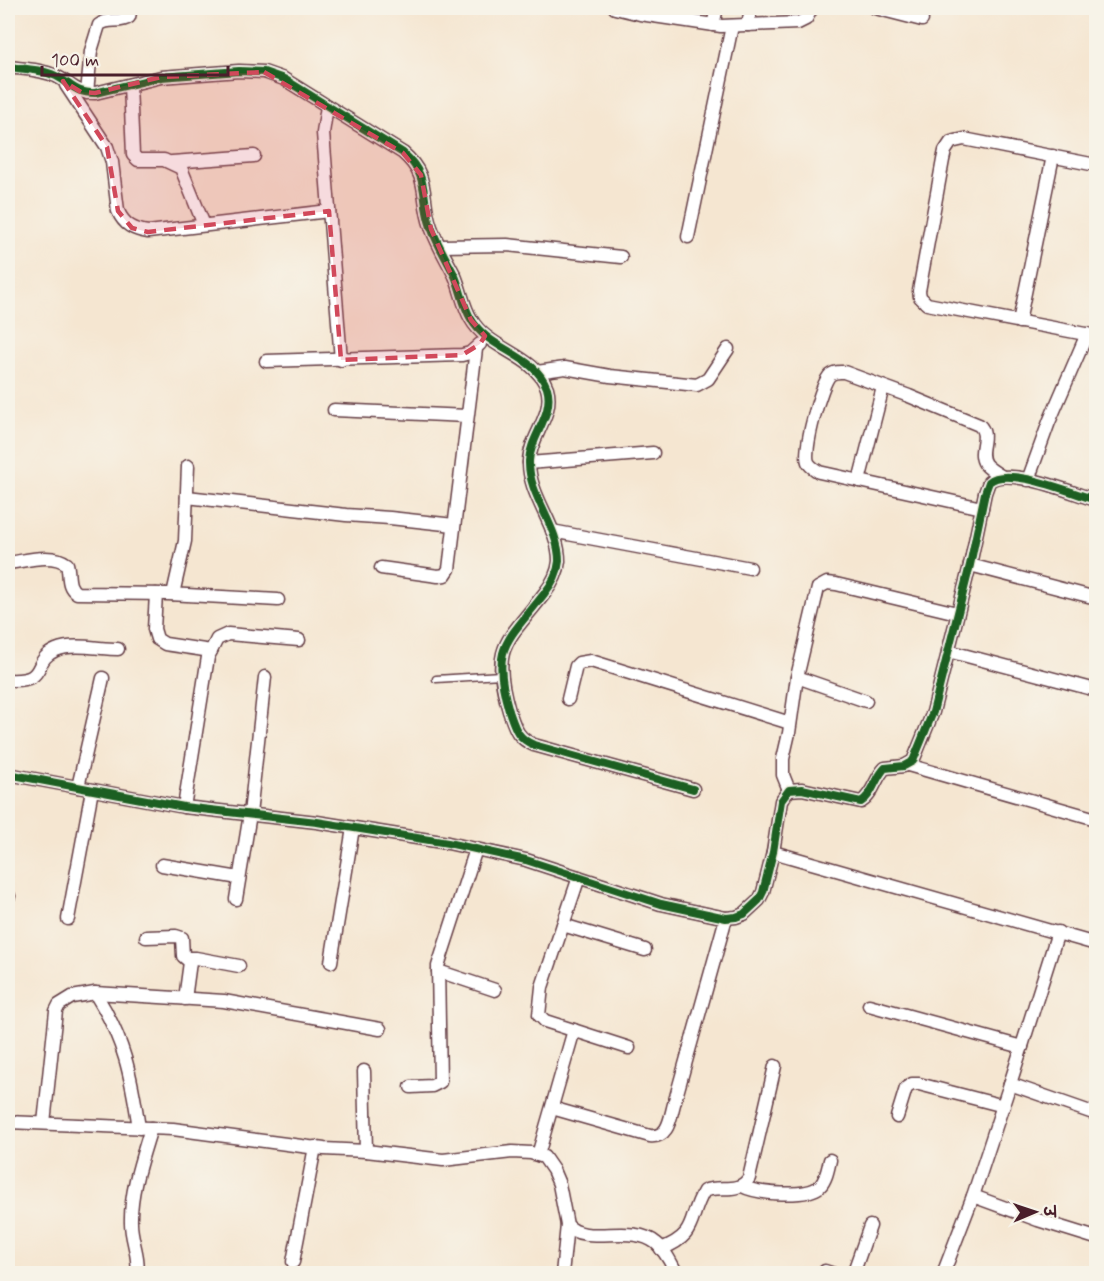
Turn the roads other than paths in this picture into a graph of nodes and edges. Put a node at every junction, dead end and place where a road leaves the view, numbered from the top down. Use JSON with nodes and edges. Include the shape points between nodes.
{"nodes":[{"id":1,"x":131,"y":8,"type":"edge"},
{"id":2,"x":615,"y":8,"type":"edge"},
{"id":3,"x":717,"y":8,"type":"edge"},
{"id":4,"x":751,"y":8,"type":"edge"},
{"id":5,"x":812,"y":8,"type":"edge"},
{"id":6,"x":875,"y":8,"type":"edge"},
{"id":7,"x":641,"y":11,"type":"edge"},
{"id":8,"x":922,"y":20,"type":"dead end"},
{"id":9,"x":713,"y":25,"type":"junction"},
{"id":10,"x":732,"y":26,"type":"junction"},
{"id":11,"x":748,"y":26,"type":"junction"},
{"id":12,"x":8,"y":67,"type":"edge"},
{"id":13,"x":63,"y":81,"type":"junction"},
{"id":14,"x":130,"y":85,"type":"junction"},
{"id":15,"x":87,"y":93,"type":"junction"},
{"id":16,"x":327,"y":106,"type":"junction"},
{"id":17,"x":254,"y":156,"type":"dead end"},
{"id":18,"x":1053,"y":156,"type":"junction"},
{"id":19,"x":172,"y":162,"type":"junction"},
{"id":20,"x":1096,"y":165,"type":"edge"},
{"id":21,"x":329,"y":211,"type":"junction"},
{"id":22,"x":204,"y":225,"type":"junction"},
{"id":23,"x":687,"y":237,"type":"dead end"},
{"id":24,"x":440,"y":246,"type":"junction"},
{"id":25,"x":621,"y":258,"type":"dead end"},
{"id":26,"x":1019,"y":322,"type":"junction"},
{"id":27,"x":1092,"y":335,"type":"edge"},
{"id":28,"x":485,"y":336,"type":"junction"},
{"id":29,"x":476,"y":349,"type":"junction"},
{"id":30,"x":728,"y":349,"type":"dead end"},
{"id":31,"x":341,"y":360,"type":"junction"},
{"id":32,"x":266,"y":362,"type":"dead end"},
{"id":33,"x":537,"y":372,"type":"junction"},
{"id":34,"x":883,"y":387,"type":"junction"},
{"id":35,"x":334,"y":410,"type":"dead end"},
{"id":36,"x":467,"y":416,"type":"junction"},
{"id":37,"x":653,"y":453,"type":"dead end"},
{"id":38,"x":529,"y":463,"type":"junction"},
{"id":39,"x":188,"y":466,"type":"dead end"},
{"id":40,"x":1001,"y":476,"type":"junction"},
{"id":41,"x":1028,"y":480,"type":"junction"},
{"id":42,"x":859,"y":481,"type":"junction"},
{"id":43,"x":187,"y":497,"type":"junction"},
{"id":44,"x":1096,"y":500,"type":"edge"},
{"id":45,"x":982,"y":508,"type":"junction"},
{"id":46,"x":454,"y":525,"type":"junction"},
{"id":47,"x":552,"y":531,"type":"junction"},
{"id":48,"x":8,"y":564,"type":"edge"},
{"id":49,"x":970,"y":565,"type":"junction"},
{"id":50,"x":381,"y":568,"type":"dead end"},
{"id":51,"x":750,"y":568,"type":"dead end"},
{"id":52,"x":156,"y":594,"type":"junction"},
{"id":53,"x":173,"y":594,"type":"junction"},
{"id":54,"x":1096,"y":598,"type":"edge"},
{"id":55,"x":278,"y":600,"type":"dead end"},
{"id":56,"x":957,"y":613,"type":"junction"},
{"id":57,"x":299,"y":640,"type":"dead end"},
{"id":58,"x":117,"y":649,"type":"dead end"},
{"id":59,"x":211,"y":651,"type":"junction"},
{"id":60,"x":948,"y":651,"type":"junction"},
{"id":61,"x":501,"y":675,"type":"junction"},
{"id":62,"x":265,"y":677,"type":"dead end"},
{"id":63,"x":797,"y":677,"type":"junction"},
{"id":64,"x":103,"y":678,"type":"dead end"},
{"id":65,"x":436,"y":679,"type":"dead end"},
{"id":66,"x":8,"y":680,"type":"edge"},
{"id":67,"x":1096,"y":690,"type":"edge"},
{"id":68,"x":568,"y":699,"type":"dead end"},
{"id":69,"x":866,"y":701,"type":"dead end"},
{"id":70,"x":790,"y":723,"type":"junction"},
{"id":71,"x":908,"y":765,"type":"junction"},
{"id":72,"x":8,"y":774,"type":"edge"},
{"id":73,"x":78,"y":787,"type":"junction"},
{"id":74,"x":693,"y":789,"type":"dead end"},
{"id":75,"x":92,"y":790,"type":"junction"},
{"id":76,"x":789,"y":790,"type":"junction"},
{"id":77,"x":184,"y":807,"type":"junction"},
{"id":78,"x":250,"y":814,"type":"junction"},
{"id":79,"x":1096,"y":819,"type":"edge"},
{"id":80,"x":353,"y":828,"type":"junction"},
{"id":81,"x":476,"y":849,"type":"junction"},
{"id":82,"x":773,"y":852,"type":"junction"},
{"id":83,"x":162,"y":865,"type":"dead end"},
{"id":84,"x":579,"y":877,"type":"junction"},
{"id":85,"x":239,"y":878,"type":"junction"},
{"id":86,"x":236,"y":899,"type":"dead end"},
{"id":87,"x":726,"y":918,"type":"junction"},
{"id":88,"x":68,"y":919,"type":"dead end"},
{"id":89,"x":563,"y":925,"type":"junction"},
{"id":90,"x":1058,"y":932,"type":"junction"},
{"id":91,"x":146,"y":937,"type":"dead end"},
{"id":92,"x":1096,"y":944,"type":"edge"},
{"id":93,"x":645,"y":950,"type":"dead end"},
{"id":94,"x":188,"y":958,"type":"junction"},
{"id":95,"x":331,"y":962,"type":"dead end"},
{"id":96,"x":239,"y":966,"type":"dead end"},
{"id":97,"x":438,"y":971,"type":"junction"},
{"id":98,"x":495,"y":990,"type":"dead end"},
{"id":99,"x":95,"y":993,"type":"junction"},
{"id":100,"x":185,"y":999,"type":"junction"},
{"id":101,"x":869,"y":1005,"type":"dead end"},
{"id":102,"x":380,"y":1029,"type":"dead end"},
{"id":103,"x":574,"y":1030,"type":"junction"},
{"id":104,"x":1022,"y":1047,"type":"junction"},
{"id":105,"x":629,"y":1048,"type":"dead end"},
{"id":106,"x":775,"y":1066,"type":"dead end"},
{"id":107,"x":364,"y":1071,"type":"dead end"},
{"id":108,"x":1010,"y":1084,"type":"junction"},
{"id":109,"x":411,"y":1087,"type":"dead end"},
{"id":110,"x":1004,"y":1106,"type":"junction"},
{"id":111,"x":552,"y":1108,"type":"junction"},
{"id":112,"x":1096,"y":1114,"type":"edge"},
{"id":113,"x":897,"y":1117,"type":"dead end"},
{"id":114,"x":8,"y":1122,"type":"edge"},
{"id":115,"x":44,"y":1123,"type":"junction"},
{"id":116,"x":145,"y":1128,"type":"junction"},
{"id":117,"x":315,"y":1148,"type":"junction"},
{"id":118,"x":366,"y":1151,"type":"junction"},
{"id":119,"x":538,"y":1155,"type":"junction"},
{"id":120,"x":830,"y":1160,"type":"dead end"},
{"id":121,"x":742,"y":1186,"type":"junction"},
{"id":122,"x":973,"y":1196,"type":"junction"},
{"id":123,"x":567,"y":1225,"type":"junction"},
{"id":124,"x":870,"y":1226,"type":"dead end"},
{"id":125,"x":1096,"y":1238,"type":"edge"},
{"id":126,"x":661,"y":1249,"type":"junction"},
{"id":127,"x":293,"y":1262,"type":"dead end"},
{"id":128,"x":137,"y":1274,"type":"edge"},
{"id":129,"x":562,"y":1274,"type":"edge"},
{"id":130,"x":676,"y":1274,"type":"edge"},
{"id":131,"x":853,"y":1274,"type":"edge"},
{"id":132,"x":943,"y":1274,"type":"edge"}],
"edges":[{"from":1,"to":15,"type":"street","via":[[125,20],[99,25]]},
{"from":2,"to":7,"type":"street"},
{"from":3,"to":9,"type":"street"},
{"from":4,"to":11,"type":"street"},
{"from":5,"to":11,"type":"street","via":[[806,19],[798,23]]},
{"from":6,"to":8,"type":"street"},
{"from":7,"to":9,"type":"street"},
{"from":9,"to":10,"type":"street"},
{"from":10,"to":11,"type":"street"},
{"from":10,"to":23,"type":"street"},
{"from":12,"to":13,"type":"street","via":[[45,72]]},
{"from":13,"to":15,"type":"street"},
{"from":13,"to":22,"type":"street","via":[[107,147],[118,211],[126,225],[148,232]]},
{"from":14,"to":15,"type":"street"},
{"from":14,"to":16,"type":"street","via":[[160,77],[254,71],[284,79]]},
{"from":14,"to":19,"type":"street","via":[[133,155],[138,160]]},
{"from":16,"to":21,"type":"street","via":[[323,133]]},
{"from":16,"to":24,"type":"street","via":[[413,162],[423,183],[431,229]]},
{"from":17,"to":19,"type":"street"},
{"from":18,"to":20,"type":"street"},
{"from":18,"to":26,"type":"street"},
{"from":18,"to":26,"type":"street","via":[[958,139],[948,146],[943,160],[920,297],[927,304]]},
{"from":19,"to":22,"type":"street","via":[[184,172]]},
{"from":21,"to":22,"type":"street"},
{"from":21,"to":31,"type":"street"},
{"from":24,"to":25,"type":"street","via":[[507,245]]},
{"from":24,"to":28,"type":"street","via":[[471,320]]},
{"from":26,"to":27,"type":"street"},
{"from":27,"to":41,"type":"street","via":[[1049,422]]},
{"from":28,"to":29,"type":"street"},
{"from":28,"to":33,"type":"street"},
{"from":29,"to":31,"type":"street","via":[[462,355]]},
{"from":29,"to":36,"type":"street"},
{"from":30,"to":33,"type":"street","via":[[708,379],[697,384],[565,368]]},
{"from":31,"to":32,"type":"street"},
{"from":33,"to":38,"type":"street","via":[[546,385],[549,405]]},
{"from":34,"to":40,"type":"street","via":[[982,428],[983,461]]},
{"from":34,"to":42,"type":"street"},
{"from":34,"to":42,"type":"street","via":[[835,372],[823,387],[811,432],[807,461],[812,467]]},
{"from":35,"to":36,"type":"street"},
{"from":36,"to":46,"type":"street"},
{"from":37,"to":38,"type":"street"},
{"from":38,"to":47,"type":"street"},
{"from":39,"to":43,"type":"street"},
{"from":40,"to":41,"type":"street"},
{"from":40,"to":45,"type":"street","via":[[989,482]]},
{"from":41,"to":44,"type":"street"},
{"from":42,"to":45,"type":"street"},
{"from":43,"to":46,"type":"street"},
{"from":43,"to":53,"type":"street","via":[[185,541]]},
{"from":45,"to":49,"type":"street"},
{"from":46,"to":50,"type":"street","via":[[445,575]]},
{"from":47,"to":51,"type":"street"},
{"from":47,"to":61,"type":"street","via":[[559,560],[555,578],[512,634],[501,656]]},
{"from":48,"to":52,"type":"street","via":[[61,560],[67,564],[70,585],[76,593]]},
{"from":49,"to":54,"type":"street"},
{"from":49,"to":56,"type":"street"},
{"from":52,"to":53,"type":"street"},
{"from":52,"to":59,"type":"street","via":[[157,639],[165,644]]},
{"from":53,"to":55,"type":"street"},
{"from":56,"to":60,"type":"street"},
{"from":56,"to":63,"type":"street","via":[[836,584],[822,585],[816,593]]},
{"from":57,"to":59,"type":"street","via":[[228,634],[217,639]]},
{"from":58,"to":66,"type":"street","via":[[59,649],[46,656],[32,678]]},
{"from":59,"to":77,"type":"street"},
{"from":60,"to":67,"type":"street"},
{"from":60,"to":71,"type":"street","via":[[933,712],[916,757]]},
{"from":61,"to":65,"type":"lane"},
{"from":61,"to":74,"type":"street","via":[[516,732],[527,742]]},
{"from":62,"to":78,"type":"street"},
{"from":63,"to":69,"type":"street"},
{"from":63,"to":70,"type":"street"},
{"from":64,"to":73,"type":"street"},
{"from":68,"to":70,"type":"street","via":[[576,666],[591,661]]},
{"from":70,"to":76,"type":"street","via":[[782,767]]},
{"from":71,"to":76,"type":"street","via":[[885,768],[868,798],[861,802],[802,789]]},
{"from":71,"to":79,"type":"street"},
{"from":72,"to":73,"type":"street"},
{"from":73,"to":75,"type":"street"},
{"from":75,"to":77,"type":"street"},
{"from":75,"to":88,"type":"street"},
{"from":76,"to":82,"type":"street","via":[[781,801]]},
{"from":77,"to":78,"type":"street"},
{"from":78,"to":80,"type":"street"},
{"from":78,"to":85,"type":"street"},
{"from":80,"to":81,"type":"street"},
{"from":80,"to":95,"type":"street"},
{"from":81,"to":84,"type":"street"},
{"from":81,"to":97,"type":"street"},
{"from":82,"to":87,"type":"street","via":[[759,900],[744,914]]},
{"from":82,"to":90,"type":"street"},
{"from":83,"to":85,"type":"street"},
{"from":84,"to":87,"type":"street","via":[[661,904]]},
{"from":84,"to":89,"type":"street"},
{"from":85,"to":86,"type":"street"},
{"from":87,"to":111,"type":"street","via":[[664,1132],[650,1136]]},
{"from":89,"to":93,"type":"street"},
{"from":89,"to":103,"type":"street","via":[[542,987],[538,1012],[545,1021]]},
{"from":90,"to":92,"type":"street"},
{"from":90,"to":104,"type":"street"},
{"from":91,"to":94,"type":"street","via":[[180,936],[184,940],[183,956]]},
{"from":94,"to":96,"type":"street"},
{"from":94,"to":100,"type":"street"},
{"from":97,"to":98,"type":"street"},
{"from":97,"to":109,"type":"street","via":[[440,1082]]},
{"from":99,"to":100,"type":"street"},
{"from":99,"to":115,"type":"street","via":[[72,997],[56,1011]]},
{"from":99,"to":116,"type":"street","via":[[117,1031]]},
{"from":100,"to":102,"type":"street","via":[[224,1001]]},
{"from":101,"to":104,"type":"street"},
{"from":103,"to":105,"type":"street"},
{"from":103,"to":111,"type":"street"},
{"from":104,"to":108,"type":"street"},
{"from":106,"to":121,"type":"street","via":[[750,1178]]},
{"from":107,"to":118,"type":"street"},
{"from":108,"to":110,"type":"street"},
{"from":108,"to":112,"type":"street"},
{"from":110,"to":113,"type":"street","via":[[912,1084],[906,1088]]},
{"from":110,"to":122,"type":"street"},
{"from":111,"to":119,"type":"street"},
{"from":114,"to":115,"type":"street"},
{"from":115,"to":116,"type":"street"},
{"from":116,"to":117,"type":"street"},
{"from":116,"to":128,"type":"street","via":[[131,1211]]},
{"from":117,"to":118,"type":"street"},
{"from":117,"to":127,"type":"street"},
{"from":118,"to":119,"type":"street","via":[[443,1160],[512,1152]]},
{"from":119,"to":123,"type":"street","via":[[544,1157],[559,1184]]},
{"from":120,"to":121,"type":"street","via":[[823,1183],[813,1191],[755,1191]]},
{"from":121,"to":126,"type":"street","via":[[704,1191],[686,1235]]},
{"from":122,"to":125,"type":"street"},
{"from":122,"to":132,"type":"street"},
{"from":123,"to":126,"type":"street","via":[[580,1234],[622,1233],[649,1239]]},
{"from":123,"to":129,"type":"street"},
{"from":124,"to":131,"type":"street"},
{"from":126,"to":130,"type":"street"}]}
